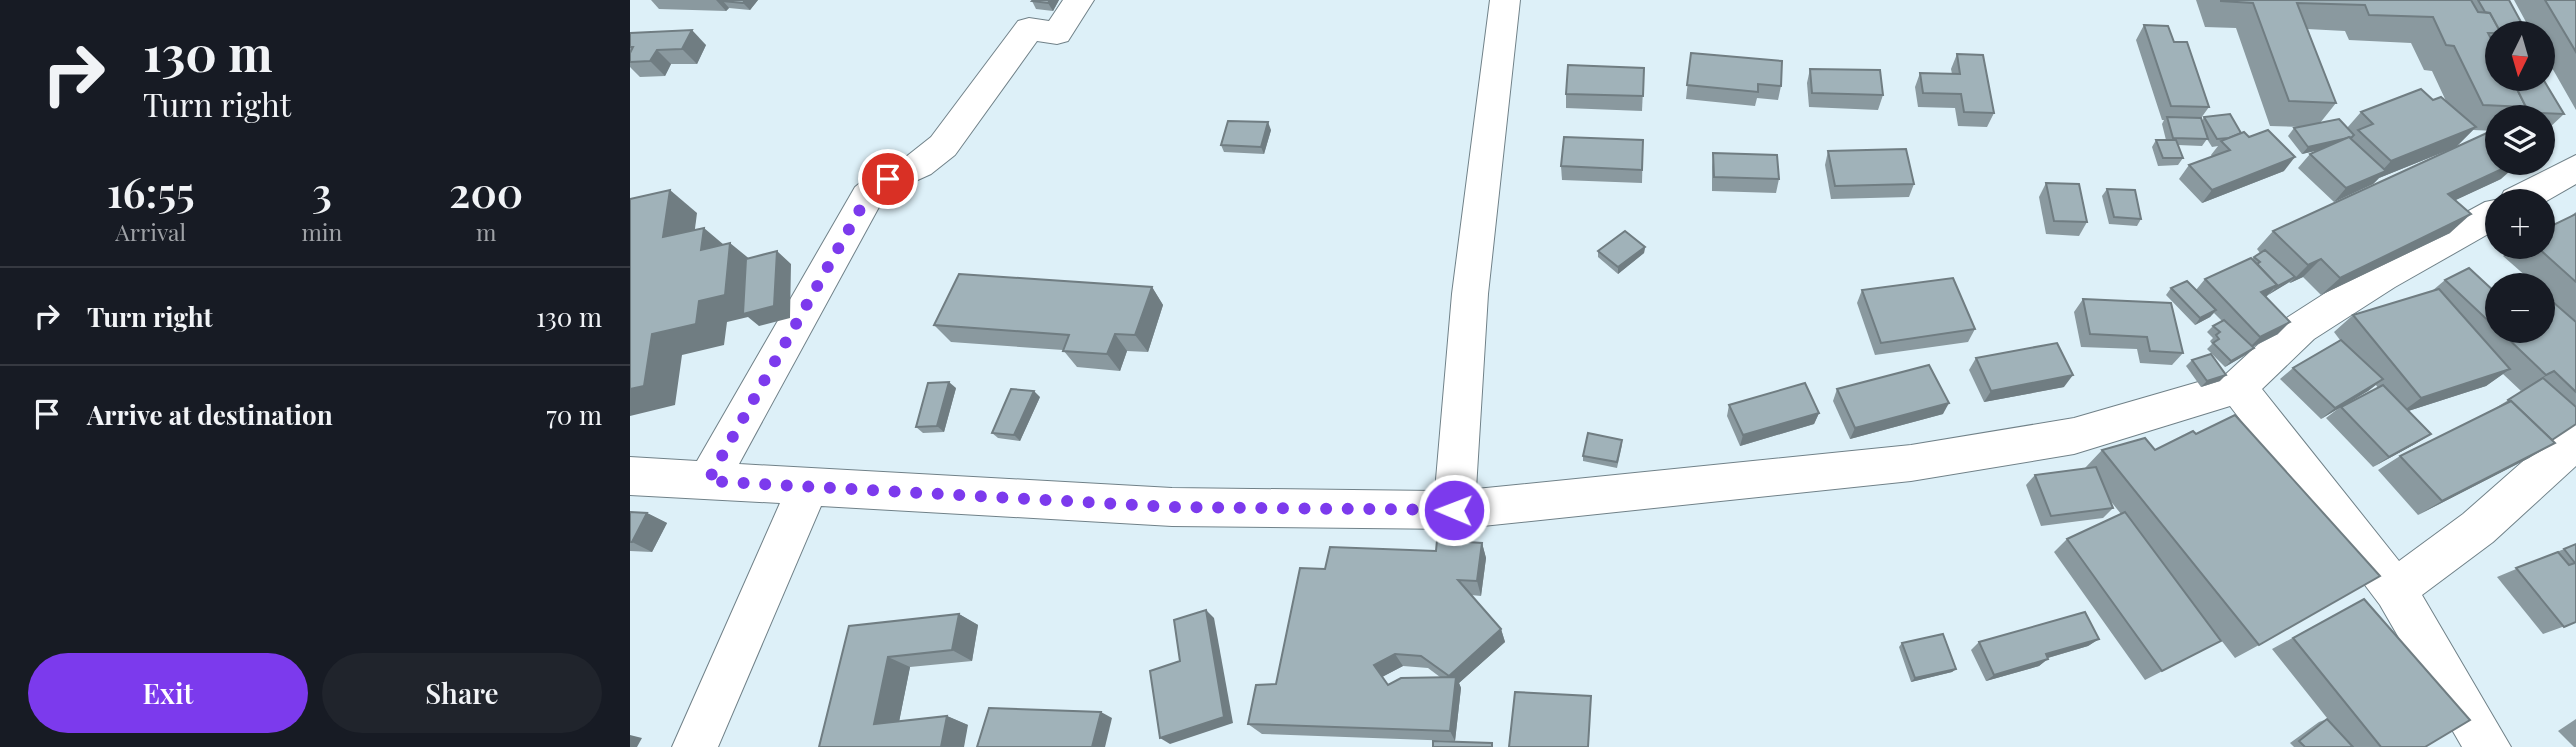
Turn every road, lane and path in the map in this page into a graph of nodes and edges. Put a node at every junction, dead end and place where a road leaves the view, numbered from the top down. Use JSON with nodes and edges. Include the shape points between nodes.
{"nodes":[{"id":1,"x":1079,"y":0,"type":"edge"},
{"id":2,"x":1504,"y":0,"type":"edge"},
{"id":3,"x":2576,"y":168,"type":"edge"},
{"id":4,"x":2538,"y":189,"type":"edge"},
{"id":5,"x":2485,"y":219,"type":"edge"},
{"id":6,"x":2238,"y":387,"type":"junction"},
{"id":7,"x":2576,"y":440,"type":"edge"},
{"id":8,"x":630,"y":476,"type":"edge"},
{"id":9,"x":708,"y":481,"type":"junction"},
{"id":10,"x":808,"y":487,"type":"junction"},
{"id":11,"x":1454,"y":510,"type":"junction"},
{"id":12,"x":2395,"y":590,"type":"junction"},
{"id":13,"x":695,"y":747,"type":"edge"},
{"id":14,"x":2488,"y":747,"type":"edge"}],
"edges":[{"from":1,"to":9,"type":"street","via":[[1057,33],[1029,29],[943,146],[867,197]]},
{"from":2,"to":11,"type":"street","via":[[1470,294]]},
{"from":3,"to":4,"type":"street"},
{"from":5,"to":6,"type":"street","via":[[2301,328]]},
{"from":6,"to":11,"type":"street","via":[[2074,436],[1910,463]]},
{"from":6,"to":12,"type":"street"},
{"from":7,"to":12,"type":"street","via":[[2478,527]]},
{"from":8,"to":9,"type":"street"},
{"from":9,"to":10,"type":"street"},
{"from":10,"to":11,"type":"street","via":[[1172,507]]},
{"from":10,"to":13,"type":"street"},
{"from":12,"to":14,"type":"street"}]}
